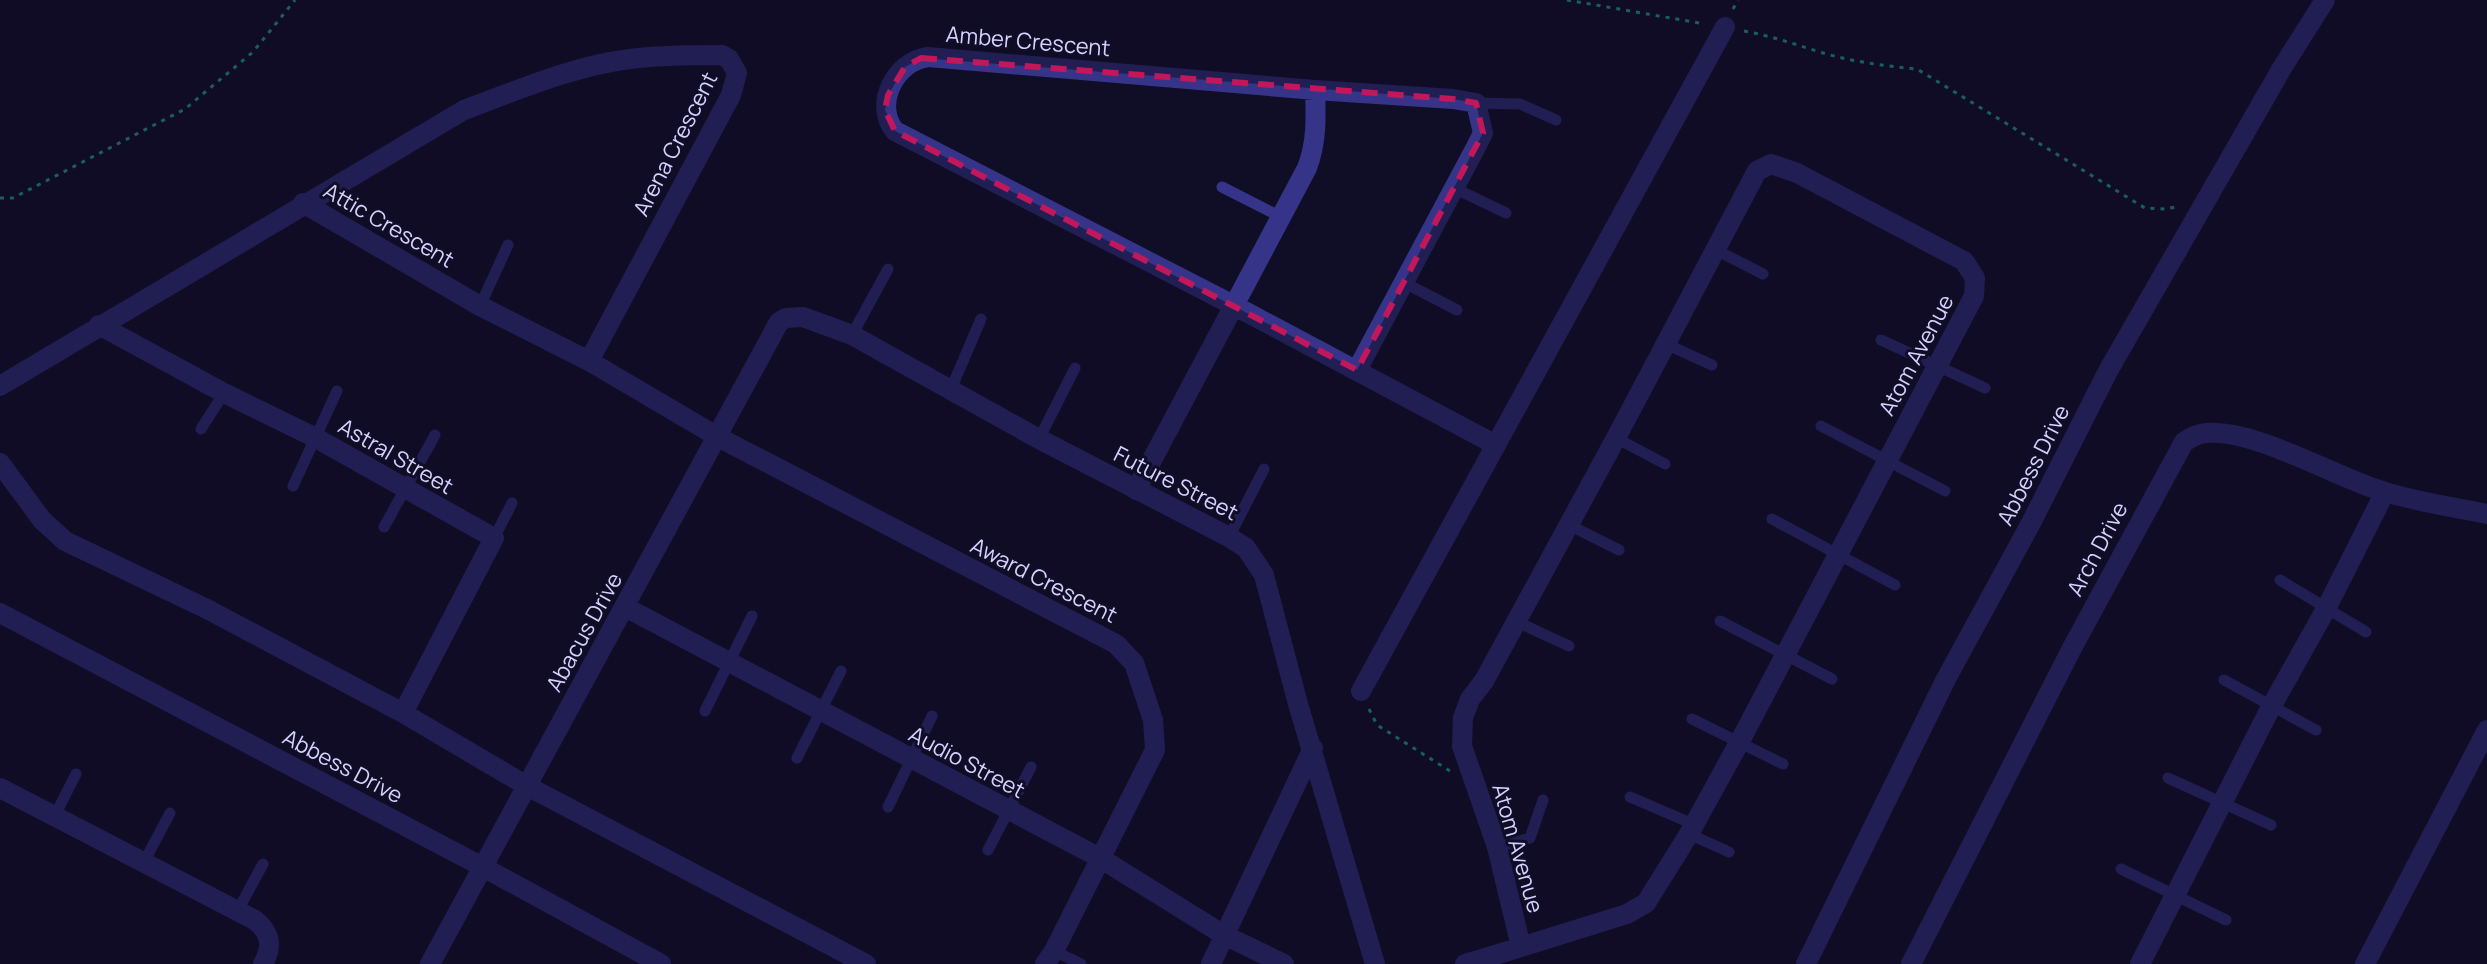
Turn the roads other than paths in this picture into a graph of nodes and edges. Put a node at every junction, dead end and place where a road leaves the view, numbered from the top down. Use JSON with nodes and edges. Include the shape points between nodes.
{"nodes":[{"id":1,"x":2325,"y":0,"type":"edge"},
{"id":2,"x":1725,"y":27,"type":"road end"},
{"id":3,"x":1315,"y":90,"type":"junction"},
{"id":4,"x":1476,"y":103,"type":"junction"},
{"id":5,"x":1556,"y":120,"type":"dead end"},
{"id":6,"x":1222,"y":187,"type":"dead end"},
{"id":7,"x":1454,"y":188,"type":"junction"},
{"id":8,"x":303,"y":203,"type":"junction"},
{"id":9,"x":1506,"y":213,"type":"dead end"},
{"id":10,"x":1281,"y":217,"type":"junction"},
{"id":11,"x":508,"y":245,"type":"dead end"},
{"id":12,"x":1714,"y":249,"type":"junction"},
{"id":13,"x":888,"y":269,"type":"dead end"},
{"id":14,"x":1763,"y":274,"type":"dead end"},
{"id":15,"x":1403,"y":282,"type":"junction"},
{"id":16,"x":480,"y":306,"type":"junction"},
{"id":17,"x":1235,"y":306,"type":"junction"},
{"id":18,"x":1457,"y":310,"type":"dead end"},
{"id":19,"x":981,"y":319,"type":"dead end"},
{"id":20,"x":779,"y":322,"type":"joint"},
{"id":21,"x":99,"y":325,"type":"junction"},
{"id":22,"x":852,"y":335,"type":"junction"},
{"id":23,"x":1881,"y":340,"type":"dead end"},
{"id":24,"x":1666,"y":344,"type":"junction"},
{"id":25,"x":589,"y":361,"type":"junction"},
{"id":26,"x":1712,"y":365,"type":"dead end"},
{"id":27,"x":1935,"y":367,"type":"junction"},
{"id":28,"x":1075,"y":368,"type":"dead end"},
{"id":29,"x":1357,"y":370,"type":"junction"},
{"id":30,"x":0,"y":386,"type":"edge"},
{"id":31,"x":1985,"y":388,"type":"dead end"},
{"id":32,"x":951,"y":389,"type":"junction"},
{"id":33,"x":337,"y":391,"type":"dead end"},
{"id":34,"x":224,"y":393,"type":"junction"},
{"id":35,"x":1821,"y":426,"type":"dead end"},
{"id":36,"x":201,"y":429,"type":"dead end"},
{"id":37,"x":435,"y":435,"type":"dead end"},
{"id":38,"x":718,"y":437,"type":"junction"},
{"id":39,"x":316,"y":438,"type":"junction"},
{"id":40,"x":1616,"y":438,"type":"junction"},
{"id":41,"x":1039,"y":439,"type":"junction"},
{"id":42,"x":1496,"y":445,"type":"junction"},
{"id":43,"x":1887,"y":460,"type":"junction"},
{"id":44,"x":0,"y":463,"type":"edge"},
{"id":45,"x":1665,"y":464,"type":"dead end"},
{"id":46,"x":1264,"y":469,"type":"dead end"},
{"id":47,"x":293,"y":486,"type":"dead end"},
{"id":48,"x":405,"y":490,"type":"junction"},
{"id":49,"x":1136,"y":490,"type":"junction"},
{"id":50,"x":1945,"y":491,"type":"dead end"},
{"id":51,"x":2385,"y":492,"type":"junction"},
{"id":52,"x":512,"y":503,"type":"dead end"},
{"id":53,"x":2487,"y":514,"type":"edge"},
{"id":54,"x":1772,"y":519,"type":"dead end"},
{"id":55,"x":1569,"y":525,"type":"junction"},
{"id":56,"x":384,"y":527,"type":"dead end"},
{"id":57,"x":1229,"y":537,"type":"junction"},
{"id":58,"x":494,"y":538,"type":"junction"},
{"id":59,"x":1619,"y":550,"type":"dead end"},
{"id":60,"x":1837,"y":555,"type":"junction"},
{"id":61,"x":2280,"y":580,"type":"dead end"},
{"id":62,"x":1895,"y":585,"type":"dead end"},
{"id":63,"x":625,"y":607,"type":"junction"},
{"id":64,"x":2326,"y":609,"type":"junction"},
{"id":65,"x":0,"y":613,"type":"edge"},
{"id":66,"x":752,"y":616,"type":"dead end"},
{"id":67,"x":1515,"y":621,"type":"junction"},
{"id":68,"x":1720,"y":621,"type":"dead end"},
{"id":69,"x":2366,"y":632,"type":"dead end"},
{"id":70,"x":1569,"y":646,"type":"dead end"},
{"id":71,"x":1784,"y":653,"type":"junction"},
{"id":72,"x":729,"y":660,"type":"junction"},
{"id":73,"x":841,"y":671,"type":"dead end"},
{"id":74,"x":1832,"y":679,"type":"dead end"},
{"id":75,"x":2224,"y":680,"type":"dead end"},
{"id":76,"x":1361,"y":691,"type":"road end"},
{"id":77,"x":2271,"y":707,"type":"junction"},
{"id":78,"x":705,"y":711,"type":"dead end"},
{"id":79,"x":403,"y":713,"type":"junction"},
{"id":80,"x":822,"y":713,"type":"junction"},
{"id":81,"x":932,"y":716,"type":"dead end"},
{"id":82,"x":1692,"y":719,"type":"dead end"},
{"id":83,"x":2316,"y":730,"type":"dead end"},
{"id":84,"x":2487,"y":730,"type":"edge"},
{"id":85,"x":1739,"y":743,"type":"junction"},
{"id":86,"x":1313,"y":748,"type":"junction"},
{"id":87,"x":797,"y":758,"type":"dead end"},
{"id":88,"x":911,"y":760,"type":"junction"},
{"id":89,"x":1783,"y":764,"type":"dead end"},
{"id":90,"x":1031,"y":767,"type":"dead end"},
{"id":91,"x":76,"y":774,"type":"dead end"},
{"id":92,"x":2168,"y":778,"type":"dead end"},
{"id":93,"x":527,"y":786,"type":"junction"},
{"id":94,"x":0,"y":788,"type":"edge"},
{"id":95,"x":1630,"y":797,"type":"dead end"},
{"id":96,"x":1543,"y":800,"type":"dead end"},
{"id":97,"x":2224,"y":803,"type":"junction"},
{"id":98,"x":888,"y":807,"type":"dead end"},
{"id":99,"x":1008,"y":810,"type":"junction"},
{"id":100,"x":170,"y":813,"type":"dead end"},
{"id":101,"x":54,"y":817,"type":"junction"},
{"id":102,"x":2271,"y":825,"type":"dead end"},
{"id":103,"x":1691,"y":829,"type":"junction"},
{"id":104,"x":1497,"y":847,"type":"junction"},
{"id":105,"x":988,"y":850,"type":"dead end"},
{"id":106,"x":1729,"y":852,"type":"dead end"},
{"id":107,"x":1100,"y":858,"type":"junction"},
{"id":108,"x":144,"y":862,"type":"junction"},
{"id":109,"x":263,"y":864,"type":"dead end"},
{"id":110,"x":481,"y":866,"type":"junction"},
{"id":111,"x":2121,"y":869,"type":"dead end"},
{"id":112,"x":2175,"y":896,"type":"junction"},
{"id":113,"x":238,"y":910,"type":"junction"},
{"id":114,"x":2226,"y":920,"type":"dead end"},
{"id":115,"x":1224,"y":935,"type":"junction"},
{"id":116,"x":1521,"y":947,"type":"junction"},
{"id":117,"x":1049,"y":958,"type":"edge"},
{"id":118,"x":265,"y":960,"type":"edge"},
{"id":119,"x":430,"y":964,"type":"edge"},
{"id":120,"x":661,"y":964,"type":"edge"},
{"id":121,"x":866,"y":964,"type":"edge"},
{"id":122,"x":1081,"y":964,"type":"edge"},
{"id":123,"x":1211,"y":964,"type":"edge"},
{"id":124,"x":1284,"y":964,"type":"edge"},
{"id":125,"x":1375,"y":964,"type":"edge"},
{"id":126,"x":1465,"y":964,"type":"edge"},
{"id":127,"x":1806,"y":964,"type":"edge"},
{"id":128,"x":1911,"y":964,"type":"edge"},
{"id":129,"x":2140,"y":964,"type":"edge"},
{"id":130,"x":2365,"y":964,"type":"edge"}],
"edges":[{"from":1,"to":127,"type":"street","name":"Abbess Drive","via":[[2108,371],[1946,679]]},
{"from":2,"to":42,"type":"street"},
{"from":3,"to":4,"type":"street","name":"Amber Crescent"},
{"from":3,"to":10,"type":"street","via":[[1314,151]]},
{"from":3,"to":17,"type":"street","name":"Amber Crescent","via":[[928,57],[905,67],[891,85],[885,110],[895,131]]},
{"from":4,"to":5,"type":"lane","via":[[1520,104]]},
{"from":4,"to":7,"type":"street","via":[[1483,133]]},
{"from":6,"to":10,"type":"lane"},
{"from":7,"to":9,"type":"lane"},
{"from":7,"to":15,"type":"street"},
{"from":8,"to":16,"type":"street","name":"Attic Crescent"},
{"from":8,"to":21,"type":"street","name":"Attic Crescent"},
{"from":8,"to":25,"type":"street","name":"Arena Crescent","via":[[464,110],[536,83],[629,59],[722,55],[737,73],[731,95]]},
{"from":10,"to":17,"type":"street"},
{"from":11,"to":16,"type":"lane"},
{"from":12,"to":14,"type":"lane"},
{"from":12,"to":24,"type":"street","name":"Atom Avenue"},
{"from":12,"to":27,"type":"street","name":"Atom Avenue","via":[[1757,171],[1771,164],[1964,261],[1975,278],[1974,296]]},
{"from":13,"to":22,"type":"lane"},
{"from":15,"to":18,"type":"lane"},
{"from":15,"to":29,"type":"street"},
{"from":16,"to":25,"type":"street","name":"Attic Crescent"},
{"from":17,"to":29,"type":"street","name":"Amber Crescent"},
{"from":17,"to":49,"type":"street"},
{"from":19,"to":32,"type":"lane"},
{"from":20,"to":22,"type":"street","name":"Future Street","via":[[803,317]]},
{"from":20,"to":38,"type":"street","name":"Abacus Drive"},
{"from":21,"to":30,"type":"street","name":"Attic Crescent"},
{"from":21,"to":34,"type":"street","name":"Astral Street"},
{"from":22,"to":32,"type":"street","name":"Future Street"},
{"from":23,"to":27,"type":"lane"},
{"from":24,"to":26,"type":"lane"},
{"from":24,"to":40,"type":"street","name":"Atom Avenue"},
{"from":25,"to":38,"type":"street","name":"Attic Crescent"},
{"from":27,"to":31,"type":"lane"},
{"from":27,"to":43,"type":"street","name":"Atom Avenue"},
{"from":28,"to":41,"type":"lane"},
{"from":29,"to":42,"type":"street","name":"Amber Crescent"},
{"from":32,"to":41,"type":"street","name":"Future Street"},
{"from":33,"to":39,"type":"lane"},
{"from":34,"to":36,"type":"lane"},
{"from":34,"to":39,"type":"street","name":"Astral Street"},
{"from":35,"to":43,"type":"lane"},
{"from":37,"to":48,"type":"lane"},
{"from":38,"to":63,"type":"street","name":"Abacus Drive"},
{"from":38,"to":107,"type":"street","name":"Award Crescent","via":[[1126,653],[1144,691],[1156,743]]},
{"from":39,"to":47,"type":"lane"},
{"from":39,"to":48,"type":"street","name":"Astral Street"},
{"from":40,"to":45,"type":"lane"},
{"from":40,"to":55,"type":"street","name":"Atom Avenue"},
{"from":41,"to":49,"type":"street","name":"Future Street"},
{"from":42,"to":76,"type":"street"},
{"from":43,"to":50,"type":"lane"},
{"from":43,"to":60,"type":"street","name":"Atom Avenue"},
{"from":44,"to":79,"type":"street","via":[[42,520],[65,541]]},
{"from":46,"to":57,"type":"lane"},
{"from":48,"to":56,"type":"lane"},
{"from":48,"to":58,"type":"street","name":"Astral Street"},
{"from":49,"to":57,"type":"street","name":"Future Street"},
{"from":51,"to":53,"type":"street","name":"Arch Drive"},
{"from":51,"to":64,"type":"street"},
{"from":51,"to":128,"type":"street","name":"Arch Drive","via":[[2242,437],[2204,433],[2184,442]]},
{"from":52,"to":58,"type":"lane"},
{"from":54,"to":60,"type":"lane"},
{"from":55,"to":59,"type":"lane"},
{"from":55,"to":67,"type":"street","name":"Atom Avenue"},
{"from":57,"to":86,"type":"street","name":"Future Street","via":[[1246,548],[1264,575]]},
{"from":58,"to":79,"type":"street"},
{"from":60,"to":62,"type":"lane"},
{"from":60,"to":71,"type":"street","name":"Atom Avenue"},
{"from":61,"to":64,"type":"lane"},
{"from":63,"to":72,"type":"street","name":"Audio Street"},
{"from":63,"to":93,"type":"street","name":"Abacus Drive"},
{"from":64,"to":69,"type":"lane"},
{"from":64,"to":77,"type":"street"},
{"from":65,"to":110,"type":"street","name":"Abbess Drive"},
{"from":66,"to":72,"type":"lane"},
{"from":67,"to":70,"type":"lane"},
{"from":67,"to":104,"type":"street","name":"Atom Avenue","via":[[1463,718],[1462,746]]},
{"from":68,"to":71,"type":"lane"},
{"from":71,"to":74,"type":"lane"},
{"from":71,"to":85,"type":"street","name":"Atom Avenue"},
{"from":72,"to":78,"type":"lane"},
{"from":72,"to":80,"type":"street","name":"Audio Street"},
{"from":73,"to":80,"type":"lane"},
{"from":75,"to":77,"type":"lane"},
{"from":77,"to":83,"type":"lane"},
{"from":77,"to":97,"type":"street"},
{"from":79,"to":93,"type":"street"},
{"from":80,"to":87,"type":"lane"},
{"from":80,"to":88,"type":"street","name":"Audio Street"},
{"from":81,"to":88,"type":"lane"},
{"from":82,"to":85,"type":"lane"},
{"from":84,"to":130,"type":"street"},
{"from":85,"to":89,"type":"lane"},
{"from":85,"to":103,"type":"street","name":"Atom Avenue"},
{"from":86,"to":115,"type":"street"},
{"from":86,"to":125,"type":"street","name":"Future Street"},
{"from":88,"to":98,"type":"lane"},
{"from":88,"to":99,"type":"street","name":"Audio Street"},
{"from":90,"to":99,"type":"lane"},
{"from":91,"to":101,"type":"lane"},
{"from":92,"to":97,"type":"lane"},
{"from":93,"to":110,"type":"street","name":"Abacus Drive"},
{"from":93,"to":121,"type":"street"},
{"from":94,"to":101,"type":"street"},
{"from":95,"to":103,"type":"lane"},
{"from":96,"to":104,"type":"lane","via":[[1530,838]]},
{"from":97,"to":102,"type":"lane"},
{"from":97,"to":112,"type":"street"},
{"from":99,"to":105,"type":"lane"},
{"from":99,"to":107,"type":"street","name":"Audio Street"},
{"from":100,"to":108,"type":"lane"},
{"from":101,"to":108,"type":"street"},
{"from":103,"to":106,"type":"lane"},
{"from":103,"to":116,"type":"street","name":"Atom Avenue","via":[[1640,909]]},
{"from":104,"to":116,"type":"street","name":"Atom Avenue"},
{"from":107,"to":115,"type":"street","name":"Audio Street"},
{"from":107,"to":117,"type":"street","name":"Award Crescent"},
{"from":108,"to":113,"type":"street"},
{"from":109,"to":113,"type":"lane"},
{"from":110,"to":119,"type":"street","name":"Abacus Drive"},
{"from":110,"to":120,"type":"street","name":"Abbess Drive"},
{"from":111,"to":112,"type":"lane"},
{"from":112,"to":114,"type":"lane"},
{"from":112,"to":129,"type":"street"},
{"from":113,"to":118,"type":"street","via":[[266,932],[270,948]]},
{"from":115,"to":123,"type":"street"},
{"from":115,"to":124,"type":"street","name":"Audio Street"},
{"from":116,"to":126,"type":"street"},
{"from":117,"to":122,"type":"lane"}]}
